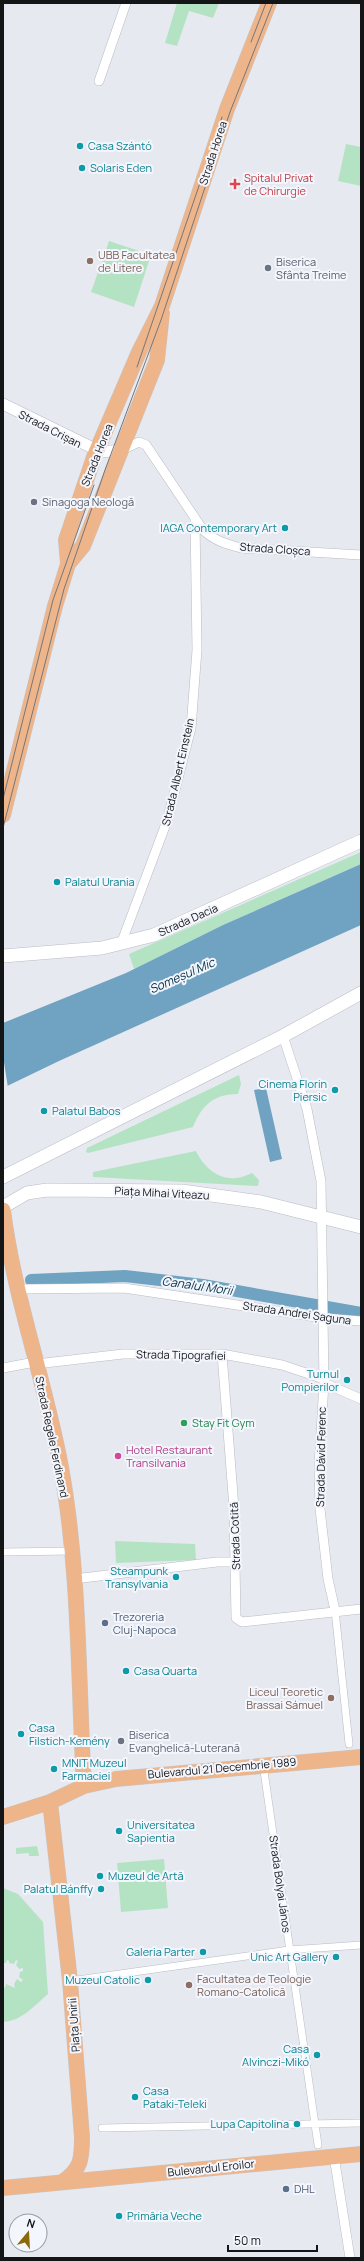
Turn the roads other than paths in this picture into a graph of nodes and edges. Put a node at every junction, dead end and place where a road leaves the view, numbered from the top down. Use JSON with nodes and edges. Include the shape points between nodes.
{"nodes":[{"id":1,"x":126,"y":3,"type":"edge"},
{"id":2,"x":269,"y":3,"type":"edge"},
{"id":3,"x":99,"y":81,"type":"dead end"},
{"id":4,"x":162,"y":306,"type":"junction"},
{"id":5,"x":3,"y":404,"type":"edge"},
{"id":6,"x":122,"y":450,"type":"junction"},
{"id":7,"x":97,"y":451,"type":"junction"},
{"id":8,"x":195,"y":520,"type":"junction"},
{"id":9,"x":361,"y":555,"type":"edge"},
{"id":10,"x":68,"y":564,"type":"junction"},
{"id":11,"x":7,"y":784,"type":"edge"},
{"id":12,"x":3,"y":815,"type":"edge"},
{"id":13,"x":361,"y":841,"type":"edge"},
{"id":14,"x":121,"y":944,"type":"junction"},
{"id":15,"x":3,"y":956,"type":"edge"},
{"id":16,"x":361,"y":993,"type":"edge"},
{"id":17,"x":283,"y":1036,"type":"junction"},
{"id":18,"x":3,"y":1177,"type":"edge"},
{"id":19,"x":3,"y":1207,"type":"edge"},
{"id":20,"x":3,"y":1210,"type":"edge"},
{"id":21,"x":322,"y":1216,"type":"junction"},
{"id":22,"x":361,"y":1227,"type":"edge"},
{"id":23,"x":18,"y":1289,"type":"junction"},
{"id":24,"x":323,"y":1317,"type":"junction"},
{"id":25,"x":361,"y":1321,"type":"edge"},
{"id":26,"x":222,"y":1354,"type":"junction"},
{"id":27,"x":35,"y":1363,"type":"junction"},
{"id":28,"x":3,"y":1368,"type":"edge"},
{"id":29,"x":324,"y":1381,"type":"junction"},
{"id":30,"x":361,"y":1399,"type":"edge"},
{"id":31,"x":73,"y":1551,"type":"junction"},
{"id":32,"x":3,"y":1552,"type":"edge"},
{"id":33,"x":236,"y":1562,"type":"junction"},
{"id":34,"x":74,"y":1580,"type":"junction"},
{"id":35,"x":361,"y":1609,"type":"edge"},
{"id":36,"x":335,"y":1610,"type":"junction"},
{"id":37,"x":349,"y":1744,"type":"dead end"},
{"id":38,"x":361,"y":1756,"type":"edge"},
{"id":39,"x":263,"y":1764,"type":"junction"},
{"id":40,"x":84,"y":1786,"type":"junction"},
{"id":41,"x":50,"y":1802,"type":"junction"},
{"id":42,"x":3,"y":1817,"type":"edge"},
{"id":43,"x":361,"y":1945,"type":"edge"},
{"id":44,"x":289,"y":1950,"type":"junction"},
{"id":45,"x":70,"y":1981,"type":"junction"},
{"id":46,"x":361,"y":2123,"type":"edge"},
{"id":47,"x":315,"y":2124,"type":"junction"},
{"id":48,"x":102,"y":2128,"type":"dead end"},
{"id":49,"x":318,"y":2145,"type":"dead end"},
{"id":50,"x":361,"y":2154,"type":"edge"},
{"id":51,"x":334,"y":2156,"type":"junction"},
{"id":52,"x":62,"y":2182,"type":"junction"},
{"id":53,"x":3,"y":2188,"type":"edge"},
{"id":54,"x":350,"y":2258,"type":"edge"}],
"edges":[{"from":1,"to":3,"type":"street"},
{"from":2,"to":4,"type":"main road","name":"Strada Horea","via":[[227,110]]},
{"from":4,"to":6,"type":"main road","name":"Strada Horea","via":[[157,360]]},
{"from":4,"to":7,"type":"main road","name":"Strada Horea","via":[[139,352]]},
{"from":5,"to":7,"type":"street","name":"Strada Crișan"},
{"from":6,"to":7,"type":"street","name":"Strada Crișan"},
{"from":6,"to":8,"type":"street","name":"Strada Cloșca","via":[[139,442],[146,445]]},
{"from":6,"to":10,"type":"main road","name":"Strada Horea","via":[[83,546]]},
{"from":7,"to":10,"type":"main road","name":"Strada Horea","via":[[66,540]]},
{"from":8,"to":9,"type":"street","name":"Strada Cloșca","via":[[213,539],[241,548]]},
{"from":8,"to":14,"type":"street","name":"Strada Albert Einstein","via":[[197,650],[191,728],[168,821]]},
{"from":10,"to":11,"type":"main road","name":"Strada Horea"},
{"from":11,"to":12,"type":"main road","name":"Strada Horea"},
{"from":13,"to":14,"type":"main road","name":"Strada Dacia","via":[[176,926]]},
{"from":14,"to":15,"type":"main road","name":"Strada Dacia","via":[[82,950]]},
{"from":16,"to":17,"type":"main road"},
{"from":17,"to":18,"type":"main road"},
{"from":17,"to":21,"type":"street","via":[[306,1109],[321,1181]]},
{"from":19,"to":21,"type":"main road","name":"Piața Mihai Viteazu","via":[[27,1193],[47,1190],[182,1191],[245,1199]]},
{"from":20,"to":23,"type":"main road","name":"Strada Regele Ferdinand"},
{"from":21,"to":22,"type":"main road","name":"Piața Mihai Viteazu"},
{"from":21,"to":24,"type":"street","name":"Strada Dávid Ferenc"},
{"from":23,"to":24,"type":"street","name":"Strada Andrei Șaguna","via":[[124,1288]]},
{"from":23,"to":27,"type":"main road","name":"Strada Regele Ferdinand"},
{"from":24,"to":25,"type":"street","name":"Strada Andrei Șaguna"},
{"from":24,"to":29,"type":"street","name":"Strada Dávid Ferenc"},
{"from":26,"to":27,"type":"street","name":"Strada Tipografiei","via":[[123,1354]]},
{"from":26,"to":29,"type":"street","name":"Strada Tipografiei","via":[[282,1365]]},
{"from":26,"to":33,"type":"street","name":"Strada Cotită"},
{"from":27,"to":28,"type":"street","name":"Strada Tipografiei"},
{"from":27,"to":31,"type":"main road","name":"Strada Regele Ferdinand","via":[[61,1466]]},
{"from":29,"to":30,"type":"street","name":"Strada Tipografiei"},
{"from":29,"to":36,"type":"street","name":"Strada Dávid Ferenc","via":[[319,1466],[320,1509],[328,1579]]},
{"from":31,"to":32,"type":"street"},
{"from":31,"to":34,"type":"main road","name":"Strada Regele Ferdinand"},
{"from":33,"to":34,"type":"street","via":[[217,1562]]},
{"from":33,"to":36,"type":"street","name":"Strada Cotită","via":[[236,1618],[239,1621]]},
{"from":34,"to":40,"type":"main road","name":"Strada Regele Ferdinand"},
{"from":35,"to":36,"type":"street"},
{"from":36,"to":37,"type":"street","name":"Strada Dávid Ferenc"},
{"from":38,"to":39,"type":"main road","name":"Bulevardul 21 Decembrie 1989"},
{"from":39,"to":40,"type":"main road","name":"Bulevardul 21 Decembrie 1989","via":[[116,1778]]},
{"from":39,"to":44,"type":"street","name":"Strada Bolyai János"},
{"from":40,"to":41,"type":"main road"},
{"from":41,"to":42,"type":"main road"},
{"from":41,"to":45,"type":"main road","name":"Piața Unirii"},
{"from":43,"to":44,"type":"street"},
{"from":44,"to":45,"type":"street"},
{"from":44,"to":47,"type":"street","name":"Strada Bolyai János"},
{"from":45,"to":52,"type":"main road","name":"Piața Unirii","via":[[82,2152],[72,2175]]},
{"from":46,"to":47,"type":"street"},
{"from":47,"to":48,"type":"street"},
{"from":47,"to":49,"type":"street","name":"Strada Bolyai János"},
{"from":50,"to":51,"type":"main road","name":"Bulevardul Eroilor"},
{"from":51,"to":52,"type":"main road","name":"Bulevardul Eroilor"},
{"from":51,"to":54,"type":"street"},
{"from":52,"to":53,"type":"main road"}]}
